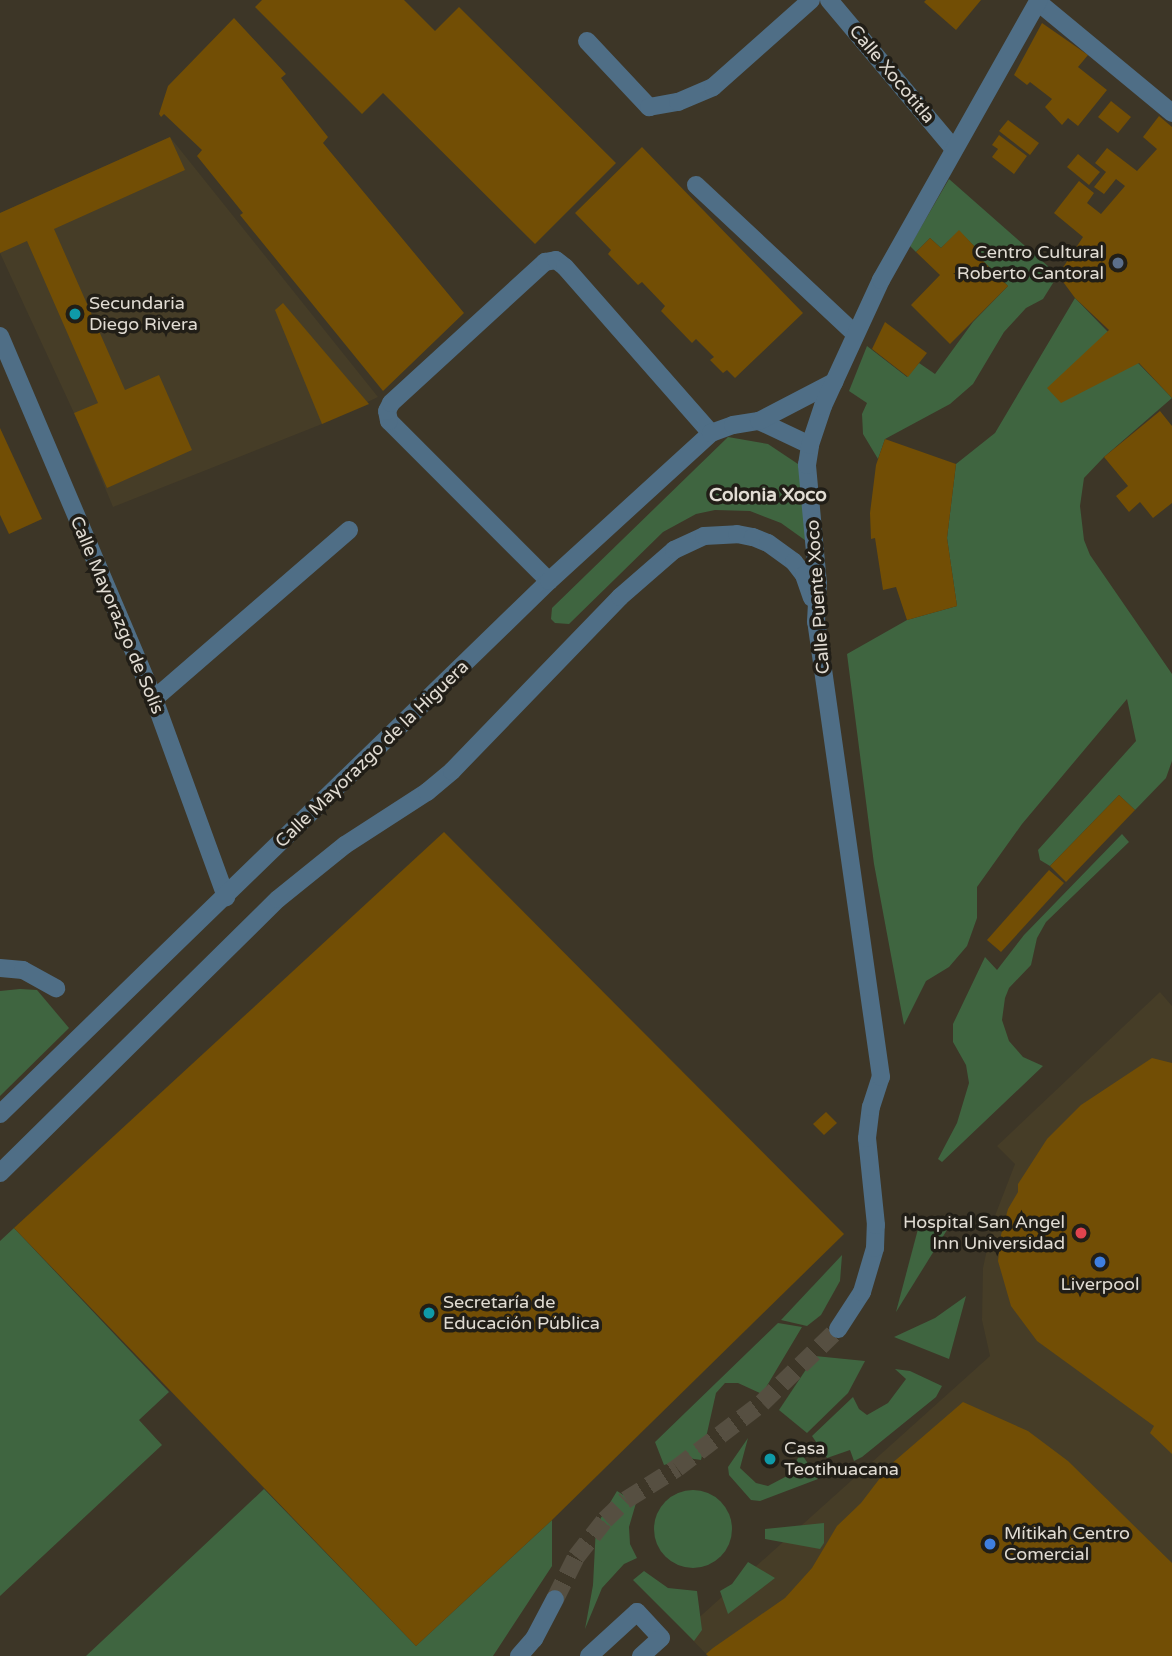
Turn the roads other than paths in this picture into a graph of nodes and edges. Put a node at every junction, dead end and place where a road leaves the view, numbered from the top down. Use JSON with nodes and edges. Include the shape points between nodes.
{"nodes":[{"id":1,"x":811,"y":0,"type":"edge"},
{"id":2,"x":829,"y":0,"type":"edge"},
{"id":3,"x":1038,"y":1,"type":"edge"},
{"id":4,"x":587,"y":41,"type":"dead end"},
{"id":5,"x":1172,"y":113,"type":"edge"},
{"id":6,"x":954,"y":149,"type":"junction"},
{"id":7,"x":696,"y":185,"type":"dead end"},
{"id":8,"x":855,"y":334,"type":"junction"},
{"id":9,"x":0,"y":336,"type":"edge"},
{"id":10,"x":834,"y":382,"type":"junction"},
{"id":11,"x":760,"y":421,"type":"junction"},
{"id":12,"x":711,"y":433,"type":"junction"},
{"id":13,"x":810,"y":444,"type":"junction"},
{"id":14,"x":349,"y":530,"type":"dead end"},
{"id":15,"x":549,"y":581,"type":"junction"},
{"id":16,"x":816,"y":622,"type":"junction"},
{"id":17,"x":154,"y":699,"type":"junction"},
{"id":18,"x":226,"y":897,"type":"junction"},
{"id":19,"x":0,"y":968,"type":"edge"},
{"id":20,"x":56,"y":988,"type":"dead end"},
{"id":21,"x":0,"y":1114,"type":"edge"},
{"id":22,"x":0,"y":1173,"type":"edge"},
{"id":23,"x":838,"y":1329,"type":"tunnel mouth"},
{"id":24,"x":555,"y":1599,"type":"tunnel mouth"},
{"id":25,"x":519,"y":1656,"type":"edge"},
{"id":26,"x":589,"y":1656,"type":"edge"},
{"id":27,"x":641,"y":1656,"type":"edge"}],
"edges":[{"from":1,"to":4,"type":"street","via":[[713,87],[678,102],[649,107]]},
{"from":2,"to":6,"type":"street","name":"Calle Xocotitla"},
{"from":3,"to":5,"type":"street"},
{"from":3,"to":6,"type":"street","name":"Calle Puente Xoco"},
{"from":6,"to":8,"type":"street","name":"Calle Puente Xoco"},
{"from":7,"to":8,"type":"street"},
{"from":8,"to":10,"type":"street","name":"Calle Puente Xoco"},
{"from":9,"to":17,"type":"street","name":"Calle Mayorazgo de Solís"},
{"from":10,"to":11,"type":"street","name":"Calle Mayorazgo de la Higuera"},
{"from":10,"to":13,"type":"street","name":"Calle Puente Xoco"},
{"from":11,"to":12,"type":"street","name":"Calle Mayorazgo de la Higuera"},
{"from":11,"to":13,"type":"street"},
{"from":12,"to":15,"type":"street","name":"Calle Mayorazgo de la Higuera"},
{"from":12,"to":15,"type":"street","via":[[565,267],[556,260],[536,270],[387,411],[389,421]]},
{"from":13,"to":16,"type":"street","name":"Calle Puente Xoco","via":[[807,465],[818,584]]},
{"from":14,"to":17,"type":"street"},
{"from":15,"to":18,"type":"street","name":"Calle Mayorazgo de la Higuera"},
{"from":16,"to":22,"type":"street","via":[[804,575],[768,543],[720,534],[674,550],[620,597],[452,771],[345,845],[278,899]]},
{"from":16,"to":23,"type":"street","name":"Calle Puente Xoco","via":[[881,1077],[867,1139],[875,1248],[857,1301]]},
{"from":17,"to":18,"type":"street","name":"Calle Mayorazgo de Solís"},
{"from":18,"to":21,"type":"street","name":"Calle Mayorazgo de la Higuera"},
{"from":19,"to":20,"type":"street","via":[[23,970]]},
{"from":24,"to":25,"type":"street","via":[[534,1639]]},
{"from":26,"to":27,"type":"street","via":[[637,1612],[661,1638]]}]}
